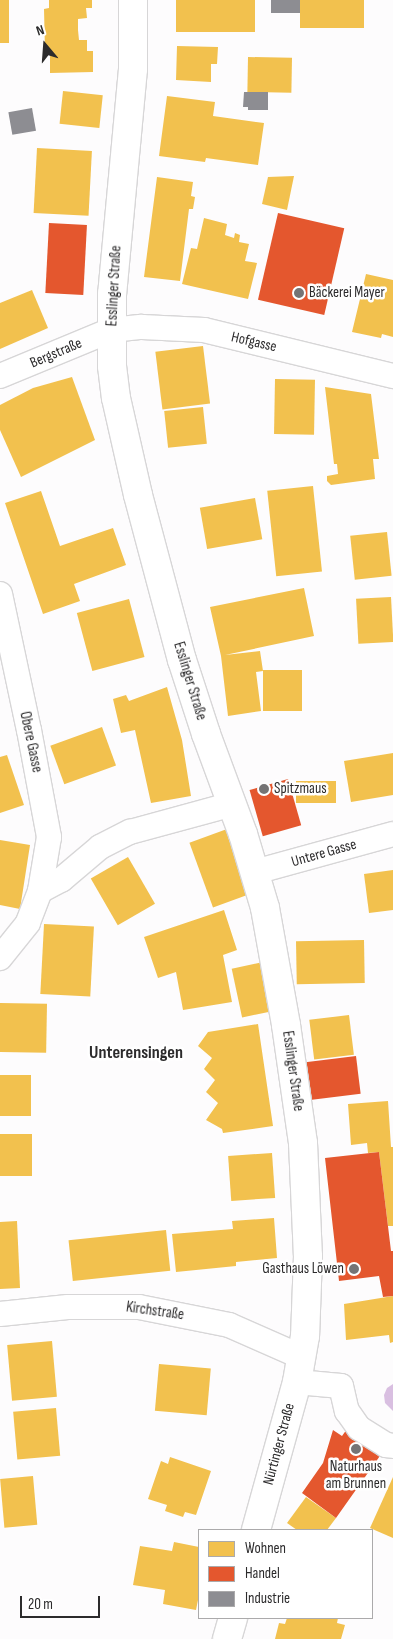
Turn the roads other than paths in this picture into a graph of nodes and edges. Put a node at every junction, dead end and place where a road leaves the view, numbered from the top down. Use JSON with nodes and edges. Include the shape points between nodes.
{"nodes":[{"id":1,"x":133,"y":0,"type":"edge"},
{"id":2,"x":111,"y":330,"type":"junction"},
{"id":3,"x":0,"y":376,"type":"edge"},
{"id":4,"x":393,"y":376,"type":"edge"},
{"id":5,"x":0,"y":594,"type":"edge"},
{"id":6,"x":233,"y":804,"type":"junction"},
{"id":7,"x":393,"y":834,"type":"edge"},
{"id":8,"x":255,"y":872,"type":"junction"},
{"id":9,"x":40,"y":891,"type":"junction"},
{"id":10,"x":0,"y":958,"type":"edge"},
{"id":11,"x":0,"y":1314,"type":"edge"},
{"id":12,"x":299,"y":1370,"type":"junction"},
{"id":13,"x":393,"y":1446,"type":"edge"},
{"id":14,"x":256,"y":1529,"type":"edge"},
{"id":15,"x":233,"y":1619,"type":"edge"},
{"id":16,"x":227,"y":1639,"type":"edge"}],
"edges":[{"from":1,"to":2,"type":"street","name":"Esslinger Straße","via":[[134,69],[114,261]]},
{"from":2,"to":3,"type":"street","name":"Bergstraße"},
{"from":2,"to":4,"type":"street","name":"Hofgasse","via":[[152,327],[204,330]]},
{"from":2,"to":6,"type":"street","name":"Esslinger Straße","via":[[116,398],[138,495],[192,694]]},
{"from":5,"to":9,"type":"street","name":"Obere Gasse","via":[[47,820],[47,854]]},
{"from":6,"to":8,"type":"street","name":"Esslinger Straße"},
{"from":6,"to":9,"type":"street","via":[[130,832],[100,847],[61,880]]},
{"from":7,"to":8,"type":"street","name":"Untere Gasse"},
{"from":8,"to":12,"type":"street","name":"Esslinger Straße","via":[[273,948],[303,1143],[308,1306]]},
{"from":9,"to":10,"type":"street","name":"Obere Gasse","via":[[28,923]]},
{"from":11,"to":12,"type":"street","name":"Kirchstraße","via":[[68,1307],[139,1307],[229,1325]]},
{"from":12,"to":13,"type":"street","name":"Kirchstraße","via":[[341,1386],[347,1411],[359,1428]]},
{"from":12,"to":14,"type":"street","name":"Nürtinger Straße"},
{"from":15,"to":16,"type":"street"}]}
